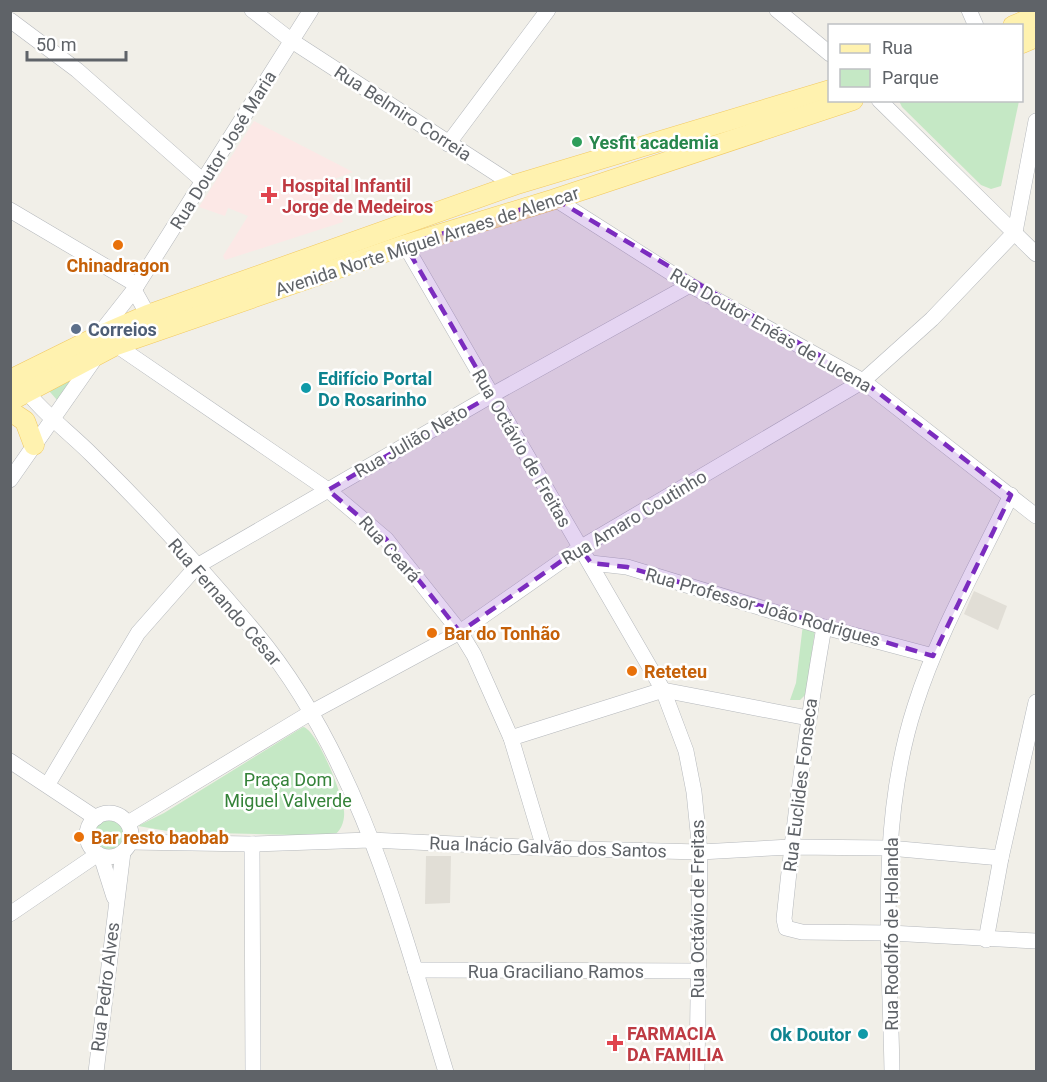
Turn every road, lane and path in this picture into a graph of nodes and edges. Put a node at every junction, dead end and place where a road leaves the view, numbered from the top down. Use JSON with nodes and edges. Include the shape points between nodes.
{"nodes":[{"id":1,"x":252,"y":10,"type":"edge"},
{"id":2,"x":311,"y":10,"type":"edge"},
{"id":3,"x":548,"y":10,"type":"edge"},
{"id":4,"x":777,"y":10,"type":"edge"},
{"id":5,"x":968,"y":10,"type":"edge"},
{"id":6,"x":1036,"y":16,"type":"edge"},
{"id":7,"x":10,"y":20,"type":"edge"},
{"id":8,"x":961,"y":24,"type":"edge"},
{"id":9,"x":975,"y":24,"type":"edge"},
{"id":10,"x":1018,"y":24,"type":"edge"},
{"id":11,"x":292,"y":41,"type":"junction"},
{"id":12,"x":828,"y":52,"type":"edge"},
{"id":13,"x":828,"y":91,"type":"edge"},
{"id":14,"x":847,"y":102,"type":"edge"},
{"id":15,"x":881,"y":102,"type":"edge"},
{"id":16,"x":1036,"y":121,"type":"edge"},
{"id":17,"x":448,"y":144,"type":"junction"},
{"id":18,"x":203,"y":181,"type":"junction"},
{"id":19,"x":514,"y":185,"type":"junction"},
{"id":20,"x":555,"y":199,"type":"junction"},
{"id":21,"x":10,"y":210,"type":"edge"},
{"id":22,"x":1015,"y":232,"type":"junction"},
{"id":23,"x":405,"y":244,"type":"junction"},
{"id":24,"x":1036,"y":254,"type":"edge"},
{"id":25,"x":690,"y":285,"type":"junction"},
{"id":26,"x":136,"y":287,"type":"junction"},
{"id":27,"x":148,"y":315,"type":"junction"},
{"id":28,"x":97,"y":345,"type":"junction"},
{"id":29,"x":116,"y":345,"type":"junction"},
{"id":30,"x":863,"y":381,"type":"junction"},
{"id":31,"x":16,"y":387,"type":"edge"},
{"id":32,"x":492,"y":395,"type":"junction"},
{"id":33,"x":10,"y":411,"type":"edge"},
{"id":34,"x":53,"y":418,"type":"junction"},
{"id":35,"x":34,"y":446,"type":"junction"},
{"id":36,"x":10,"y":480,"type":"edge"},
{"id":37,"x":328,"y":490,"type":"junction"},
{"id":38,"x":1011,"y":495,"type":"junction"},
{"id":39,"x":1036,"y":516,"type":"edge"},
{"id":40,"x":580,"y":548,"type":"junction"},
{"id":41,"x":591,"y":563,"type":"junction"},
{"id":42,"x":197,"y":566,"type":"junction"},
{"id":43,"x":824,"y":627,"type":"junction"},
{"id":44,"x":460,"y":632,"type":"junction"},
{"id":45,"x":933,"y":656,"type":"junction"},
{"id":46,"x":663,"y":690,"type":"junction"},
{"id":47,"x":1036,"y":702,"type":"edge"},
{"id":48,"x":310,"y":713,"type":"junction"},
{"id":49,"x":808,"y":718,"type":"junction"},
{"id":50,"x":511,"y":738,"type":"junction"},
{"id":51,"x":10,"y":760,"type":"edge"},
{"id":52,"x":48,"y":784,"type":"junction"},
{"id":53,"x":359,"y":813,"type":"junction"},
{"id":54,"x":96,"y":818,"type":"junction"},
{"id":55,"x":128,"y":824,"type":"junction"},
{"id":56,"x":370,"y":840,"type":"junction"},
{"id":57,"x":342,"y":841,"type":"junction"},
{"id":58,"x":252,"y":844,"type":"junction"},
{"id":59,"x":791,"y":846,"type":"junction"},
{"id":60,"x":127,"y":847,"type":"junction"},
{"id":61,"x":544,"y":848,"type":"junction"},
{"id":62,"x":889,"y":848,"type":"junction"},
{"id":63,"x":700,"y":852,"type":"junction"},
{"id":64,"x":99,"y":855,"type":"junction"},
{"id":65,"x":1001,"y":858,"type":"junction"},
{"id":66,"x":115,"y":903,"type":"junction"},
{"id":67,"x":10,"y":914,"type":"edge"},
{"id":68,"x":890,"y":933,"type":"junction"},
{"id":69,"x":986,"y":940,"type":"junction"},
{"id":70,"x":1036,"y":941,"type":"edge"},
{"id":71,"x":415,"y":970,"type":"junction"},
{"id":72,"x":697,"y":972,"type":"junction"},
{"id":73,"x":96,"y":1071,"type":"edge"},
{"id":74,"x":253,"y":1071,"type":"edge"},
{"id":75,"x":446,"y":1071,"type":"edge"},
{"id":76,"x":697,"y":1071,"type":"edge"},
{"id":77,"x":892,"y":1071,"type":"edge"}],
"edges":[{"from":1,"to":11,"type":"street","name":"Rua Belmiro Correia"},
{"from":2,"to":11,"type":"street","name":"Rua Doutor José Maria"},
{"from":3,"to":17,"type":"street"},
{"from":4,"to":12,"type":"street"},
{"from":5,"to":8,"type":"street"},
{"from":5,"to":9,"type":"street"},
{"from":6,"to":10,"type":"main road"},
{"from":7,"to":18,"type":"street","via":[[77,70]]},
{"from":11,"to":17,"type":"street","name":"Rua Belmiro Correia"},
{"from":11,"to":18,"type":"street","name":"Rua Doutor José Maria"},
{"from":13,"to":19,"type":"main road","name":"Avenida Norte Miguel Arraes de Alencar"},
{"from":14,"to":20,"type":"main road","name":"Avenida Norte Miguel Arraes de Alencar"},
{"from":15,"to":22,"type":"street"},
{"from":16,"to":22,"type":"street"},
{"from":17,"to":19,"type":"street","name":"Rua Belmiro Correia"},
{"from":18,"to":26,"type":"street","name":"Rua Doutor José Maria"},
{"from":19,"to":27,"type":"main road","name":"Avenida Norte Miguel Arraes de Alencar"},
{"from":20,"to":23,"type":"main road","name":"Avenida Norte Miguel Arraes de Alencar"},
{"from":20,"to":25,"type":"street","name":"Rua Doutor Enéas de Lucena"},
{"from":21,"to":26,"type":"street"},
{"from":22,"to":24,"type":"street"},
{"from":22,"to":30,"type":"street","name":"Rua Amaro Coutinho","via":[[932,319]]},
{"from":23,"to":29,"type":"main road","name":"Avenida Norte Miguel Arraes de Alencar"},
{"from":23,"to":32,"type":"street","name":"Rua Octávio de Freitas"},
{"from":25,"to":30,"type":"street","name":"Rua Doutor Enéas de Lucena"},
{"from":25,"to":32,"type":"street","name":"Rua Julião Neto"},
{"from":26,"to":27,"type":"street"},
{"from":26,"to":28,"type":"street","name":"Rua Doutor José Maria"},
{"from":27,"to":28,"type":"main road","name":"Avenida Norte Miguel Arraes de Alencar"},
{"from":28,"to":29,"type":"main road","name":"Avenida Norte Miguel Arraes de Alencar"},
{"from":28,"to":31,"type":"main road","name":"Avenida Norte Miguel Arraes de Alencar"},
{"from":28,"to":34,"type":"street","name":"Rua Doutor José Maria"},
{"from":29,"to":37,"type":"street","name":"Rua Ceará"},
{"from":30,"to":38,"type":"street","name":"Rua Doutor Enéas de Lucena"},
{"from":30,"to":40,"type":"street","name":"Rua Amaro Coutinho"},
{"from":31,"to":34,"type":"street","name":"Rua Fernando César"},
{"from":32,"to":37,"type":"street","name":"Rua Julião Neto"},
{"from":32,"to":40,"type":"street","name":"Rua Octávio de Freitas"},
{"from":33,"to":35,"type":"main road","via":[[24,421]]},
{"from":34,"to":35,"type":"street","name":"Rua Doutor José Maria"},
{"from":34,"to":42,"type":"street","name":"Rua Fernando César"},
{"from":35,"to":36,"type":"street","name":"Rua Doutor José Maria"},
{"from":37,"to":42,"type":"street","name":"Rua Julião Neto"},
{"from":37,"to":44,"type":"street","name":"Rua Ceará","via":[[386,539]]},
{"from":38,"to":39,"type":"street","name":"Rua Doutor Enéas de Lucena"},
{"from":38,"to":45,"type":"street","name":"Rua Rodolfo de Holanda"},
{"from":40,"to":41,"type":"street","name":"Rua Octávio de Freitas"},
{"from":40,"to":44,"type":"street","name":"Rua Amaro Coutinho"},
{"from":41,"to":43,"type":"street","name":"Rua Professor João Rodrigues","via":[[627,567]]},
{"from":41,"to":46,"type":"street","name":"Rua Octávio de Freitas"},
{"from":42,"to":48,"type":"street","name":"Rua Fernando César","via":[[262,642]]},
{"from":42,"to":52,"type":"street","name":"Rua Julião Neto","via":[[138,633]]},
{"from":43,"to":45,"type":"street","name":"Rua Professor João Rodrigues"},
{"from":43,"to":49,"type":"street","name":"Rua Euclides Fonseca"},
{"from":44,"to":48,"type":"street","name":"Rua Amaro Coutinho"},
{"from":44,"to":50,"type":"street","name":"Rua Ceará","via":[[492,691]]},
{"from":45,"to":62,"type":"street","name":"Rua Rodolfo de Holanda","via":[[914,707]]},
{"from":46,"to":49,"type":"street"},
{"from":46,"to":50,"type":"street"},
{"from":46,"to":63,"type":"street","name":"Rua Octávio de Freitas","via":[[686,751]]},
{"from":47,"to":65,"type":"street"},
{"from":48,"to":53,"type":"street","name":"Rua Fernando César"},
{"from":48,"to":55,"type":"street","name":"Rua Amaro Coutinho"},
{"from":49,"to":59,"type":"street","name":"Rua Euclides Fonseca"},
{"from":50,"to":61,"type":"street","name":"Rua Ceará"},
{"from":51,"to":52,"type":"street"},
{"from":52,"to":54,"type":"street"},
{"from":53,"to":56,"type":"street","name":"Rua Fernando César"},
{"from":53,"to":57,"type":"street"},
{"from":54,"to":55,"type":"street","via":[[117,814]]},
{"from":54,"to":64,"type":"street","via":[[88,837]]},
{"from":55,"to":60,"type":"street"},
{"from":56,"to":57,"type":"street","name":"Rua Inácio Galvão dos Santos"},
{"from":56,"to":61,"type":"street","name":"Rua Inácio Galvão dos Santos"},
{"from":56,"to":71,"type":"street","name":"Rua Fernando César"},
{"from":57,"to":58,"type":"street","name":"Rua Inácio Galvão dos Santos"},
{"from":58,"to":60,"type":"street","name":"Rua Inácio Galvão dos Santos"},
{"from":58,"to":74,"type":"street"},
{"from":59,"to":62,"type":"street","name":"Rua Inácio Galvão dos Santos"},
{"from":59,"to":63,"type":"street","name":"Rua Inácio Galvão dos Santos"},
{"from":59,"to":68,"type":"street","name":"Rua Euclides Fonseca","via":[[784,924],[792,931],[802,932]]},
{"from":60,"to":64,"type":"street","via":[[111,857]]},
{"from":60,"to":66,"type":"street","name":"Rua Pedro Alves"},
{"from":61,"to":63,"type":"street","name":"Rua Inácio Galvão dos Santos"},
{"from":62,"to":65,"type":"street","name":"Rua Inácio Galvão dos Santos"},
{"from":62,"to":68,"type":"street","name":"Rua Rodolfo de Holanda"},
{"from":63,"to":72,"type":"street","name":"Rua Octávio de Freitas"},
{"from":64,"to":66,"type":"street","name":"Rua Pedro Alves"},
{"from":64,"to":67,"type":"street"},
{"from":65,"to":69,"type":"street"},
{"from":66,"to":73,"type":"street","name":"Rua Pedro Alves"},
{"from":68,"to":69,"type":"street"},
{"from":68,"to":77,"type":"street","name":"Rua Rodolfo de Holanda"},
{"from":69,"to":70,"type":"street"},
{"from":71,"to":72,"type":"street","name":"Rua Graciliano Ramos"},
{"from":71,"to":75,"type":"street","name":"Rua Fernando César"},
{"from":72,"to":76,"type":"street","name":"Rua Octávio de Freitas"}]}
